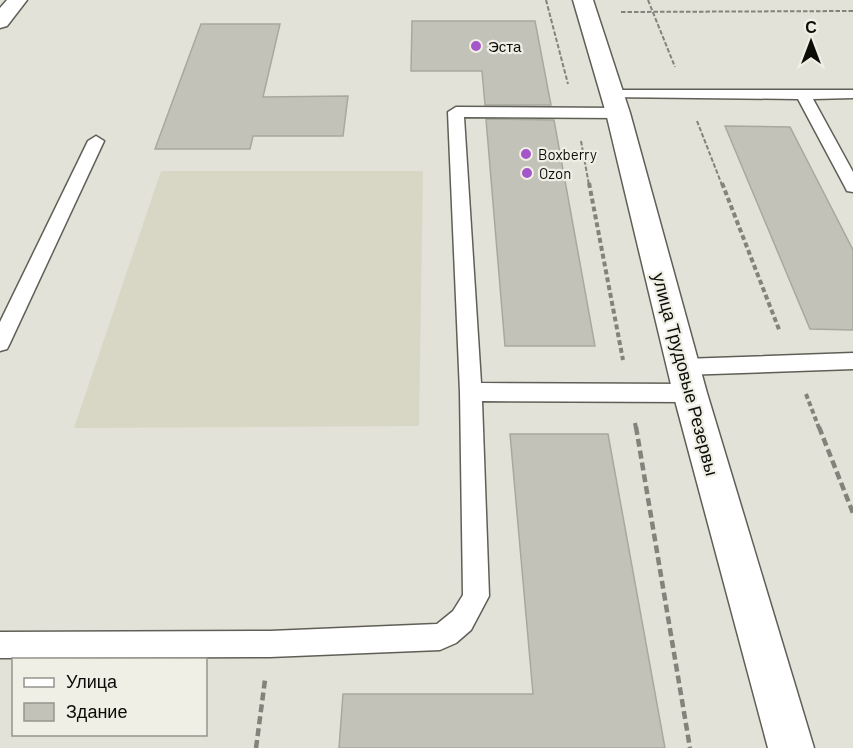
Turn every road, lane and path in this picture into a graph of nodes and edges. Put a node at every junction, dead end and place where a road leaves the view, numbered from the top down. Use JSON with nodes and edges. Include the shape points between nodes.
{"nodes":[{"id":1,"x":17,"y":0,"type":"edge"},
{"id":2,"x":648,"y":0,"type":"edge"},
{"id":3,"x":585,"y":6,"type":"edge"},
{"id":4,"x":549,"y":11,"type":"dead end"},
{"id":5,"x":853,"y":11,"type":"edge"},
{"id":6,"x":653,"y":12,"type":"junction"},
{"id":7,"x":0,"y":22,"type":"edge"},
{"id":8,"x":686,"y":94,"type":"junction"},
{"id":9,"x":803,"y":94,"type":"junction"},
{"id":10,"x":853,"y":94,"type":"edge"},
{"id":11,"x":615,"y":103,"type":"junction"},
{"id":12,"x":96,"y":141,"type":"dead end"},
{"id":13,"x":853,"y":187,"type":"edge"},
{"id":14,"x":0,"y":343,"type":"edge"},
{"id":15,"x":853,"y":361,"type":"edge"},
{"id":16,"x":793,"y":363,"type":"junction"},
{"id":17,"x":686,"y":380,"type":"junction"},
{"id":18,"x":471,"y":392,"type":"junction"},
{"id":19,"x":853,"y":513,"type":"edge"},
{"id":20,"x":270,"y":644,"type":"junction"},
{"id":21,"x":0,"y":645,"type":"edge"},
{"id":22,"x":256,"y":748,"type":"edge"},
{"id":23,"x":791,"y":748,"type":"edge"}],
"edges":[{"from":1,"to":7,"type":"street"},
{"from":2,"to":6,"type":"path"},
{"from":3,"to":4,"type":"path"},
{"from":3,"to":6,"type":"path"},
{"from":3,"to":11,"type":"street","name":"улица Трудовые Резервы"},
{"from":5,"to":6,"type":"path"},
{"from":6,"to":8,"type":"path"},
{"from":8,"to":9,"type":"lane"},
{"from":8,"to":11,"type":"lane"},
{"from":8,"to":16,"type":"path"},
{"from":9,"to":10,"type":"lane"},
{"from":9,"to":13,"type":"lane"},
{"from":11,"to":17,"type":"street","name":"улица Трудовые Резервы"},
{"from":11,"to":18,"type":"lane","via":[[456,112]]},
{"from":12,"to":14,"type":"lane"},
{"from":15,"to":16,"type":"lane"},
{"from":16,"to":17,"type":"lane"},
{"from":16,"to":19,"type":"path"},
{"from":17,"to":18,"type":"lane"},
{"from":17,"to":23,"type":"street","name":"улица Трудовые Резервы"},
{"from":18,"to":20,"type":"lane","via":[[476,596],[468,616],[440,637]]},
{"from":20,"to":21,"type":"lane"},
{"from":20,"to":22,"type":"path"}]}
